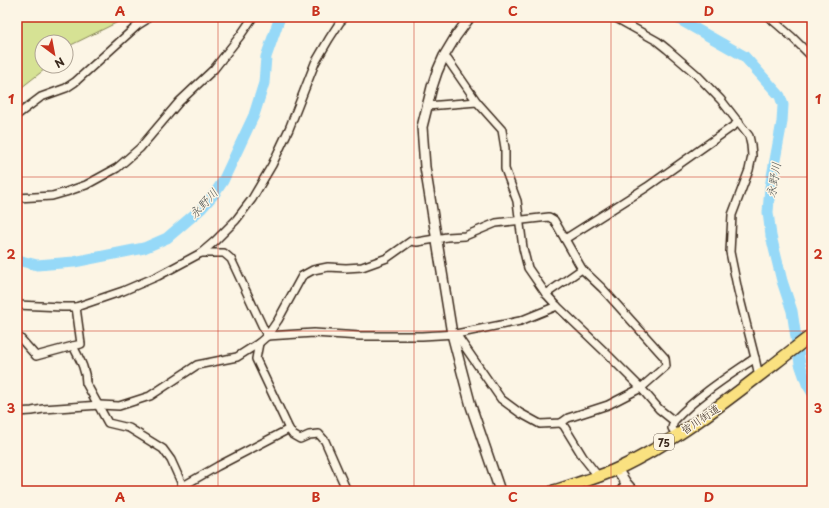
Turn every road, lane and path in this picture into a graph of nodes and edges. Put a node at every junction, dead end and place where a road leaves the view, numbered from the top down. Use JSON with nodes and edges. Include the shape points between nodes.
{"nodes":[{"id":1,"x":253,"y":17,"type":"edge"},
{"id":2,"x":345,"y":17,"type":"edge"},
{"id":3,"x":470,"y":17,"type":"edge"},
{"id":4,"x":614,"y":17,"type":"edge"},
{"id":5,"x":769,"y":17,"type":"edge"},
{"id":6,"x":146,"y":20,"type":"dead end"},
{"id":7,"x":444,"y":56,"type":"junction"},
{"id":8,"x":812,"y":57,"type":"edge"},
{"id":9,"x":477,"y":102,"type":"junction"},
{"id":10,"x":427,"y":106,"type":"junction"},
{"id":11,"x":17,"y":115,"type":"edge"},
{"id":12,"x":739,"y":122,"type":"junction"},
{"id":13,"x":17,"y":198,"type":"edge"},
{"id":14,"x":520,"y":220,"type":"junction"},
{"id":15,"x":565,"y":238,"type":"junction"},
{"id":16,"x":437,"y":239,"type":"junction"},
{"id":17,"x":200,"y":253,"type":"junction"},
{"id":18,"x":582,"y":269,"type":"junction"},
{"id":19,"x":546,"y":294,"type":"junction"},
{"id":20,"x":17,"y":305,"type":"edge"},
{"id":21,"x":557,"y":306,"type":"junction"},
{"id":22,"x":76,"y":307,"type":"junction"},
{"id":23,"x":454,"y":334,"type":"junction"},
{"id":24,"x":812,"y":335,"type":"edge"},
{"id":25,"x":267,"y":336,"type":"junction"},
{"id":26,"x":17,"y":338,"type":"edge"},
{"id":27,"x":259,"y":343,"type":"junction"},
{"id":28,"x":73,"y":346,"type":"junction"},
{"id":29,"x":755,"y":358,"type":"junction"},
{"id":30,"x":761,"y":374,"type":"junction"},
{"id":31,"x":642,"y":388,"type":"junction"},
{"id":32,"x":100,"y":405,"type":"junction"},
{"id":33,"x":17,"y":412,"type":"edge"},
{"id":34,"x":674,"y":421,"type":"junction"},
{"id":35,"x":561,"y":423,"type":"junction"},
{"id":36,"x":289,"y":429,"type":"junction"},
{"id":37,"x":676,"y":435,"type":"junction"},
{"id":38,"x":616,"y":469,"type":"junction"},
{"id":39,"x":598,"y":476,"type":"junction"},
{"id":40,"x":623,"y":487,"type":"edge"},
{"id":41,"x":182,"y":489,"type":"edge"},
{"id":42,"x":347,"y":491,"type":"edge"},
{"id":43,"x":500,"y":491,"type":"edge"},
{"id":44,"x":554,"y":491,"type":"edge"},
{"id":45,"x":633,"y":491,"type":"edge"}],
"edges":[{"from":1,"to":13,"type":"street","via":[[214,69],[179,102],[140,148],[117,168],[86,185],[66,192],[52,196]]},
{"from":2,"to":17,"type":"street","via":[[332,33],[316,63],[272,166],[236,220]]},
{"from":3,"to":7,"type":"street"},
{"from":4,"to":12,"type":"street","via":[[667,48],[701,80]]},
{"from":5,"to":8,"type":"street"},
{"from":6,"to":11,"type":"street","via":[[75,82],[41,97]]},
{"from":7,"to":9,"type":"street"},
{"from":7,"to":10,"type":"street"},
{"from":9,"to":10,"type":"street"},
{"from":9,"to":14,"type":"street","via":[[502,130],[505,169],[517,201]]},
{"from":10,"to":16,"type":"street","via":[[422,128],[425,167]]},
{"from":12,"to":15,"type":"street","via":[[647,187]]},
{"from":12,"to":29,"type":"street","via":[[749,136],[752,156],[732,215],[730,252]]},
{"from":14,"to":15,"type":"street","via":[[549,217],[554,220]]},
{"from":14,"to":16,"type":"street","via":[[496,223],[465,236]]},
{"from":14,"to":19,"type":"street","via":[[528,268]]},
{"from":15,"to":18,"type":"street"},
{"from":16,"to":23,"type":"street"},
{"from":16,"to":25,"type":"street","via":[[411,241],[387,258],[362,267],[328,267],[313,270],[302,276]]},
{"from":17,"to":22,"type":"street","via":[[158,276]]},
{"from":17,"to":25,"type":"street","via":[[224,253],[231,259]]},
{"from":18,"to":19,"type":"street"},
{"from":18,"to":31,"type":"street","via":[[665,358],[666,366]]},
{"from":19,"to":21,"type":"street"},
{"from":20,"to":22,"type":"street"},
{"from":21,"to":23,"type":"street","via":[[520,321]]},
{"from":21,"to":31,"type":"street"},
{"from":22,"to":28,"type":"street","via":[[81,344]]},
{"from":23,"to":25,"type":"street","via":[[368,336],[314,333]]},
{"from":23,"to":35,"type":"street","via":[[501,399],[540,424]]},
{"from":23,"to":43,"type":"street","via":[[471,406]]},
{"from":24,"to":30,"type":"main road","name":"皆川街道","number":"75"},
{"from":25,"to":27,"type":"street"},
{"from":26,"to":28,"type":"street","via":[[20,338],[36,356]]},
{"from":27,"to":32,"type":"street","via":[[237,357],[197,365],[150,396],[119,406]]},
{"from":27,"to":36,"type":"street","via":[[256,359]]},
{"from":28,"to":32,"type":"street","via":[[84,367],[86,383]]},
{"from":29,"to":30,"type":"street"},
{"from":29,"to":34,"type":"street","via":[[708,391]]},
{"from":30,"to":37,"type":"main road","name":"皆川街道","number":"75","via":[[706,416]]},
{"from":31,"to":34,"type":"street","via":[[659,409]]},
{"from":31,"to":35,"type":"street","via":[[608,405],[568,418]]},
{"from":32,"to":33,"type":"street"},
{"from":32,"to":41,"type":"street","via":[[108,423],[129,428],[163,449],[171,460]]},
{"from":34,"to":37,"type":"street","via":[[672,428]]},
{"from":35,"to":39,"type":"street"},
{"from":36,"to":41,"type":"street"},
{"from":36,"to":42,"type":"street","via":[[300,439],[319,434],[325,440]]},
{"from":37,"to":38,"type":"main road","name":"皆川街道","number":"75"},
{"from":38,"to":39,"type":"main road","name":"皆川街道","number":"75"},
{"from":38,"to":40,"type":"street"},
{"from":39,"to":44,"type":"main road","name":"皆川街道","number":"75"},
{"from":40,"to":45,"type":"street"}]}
